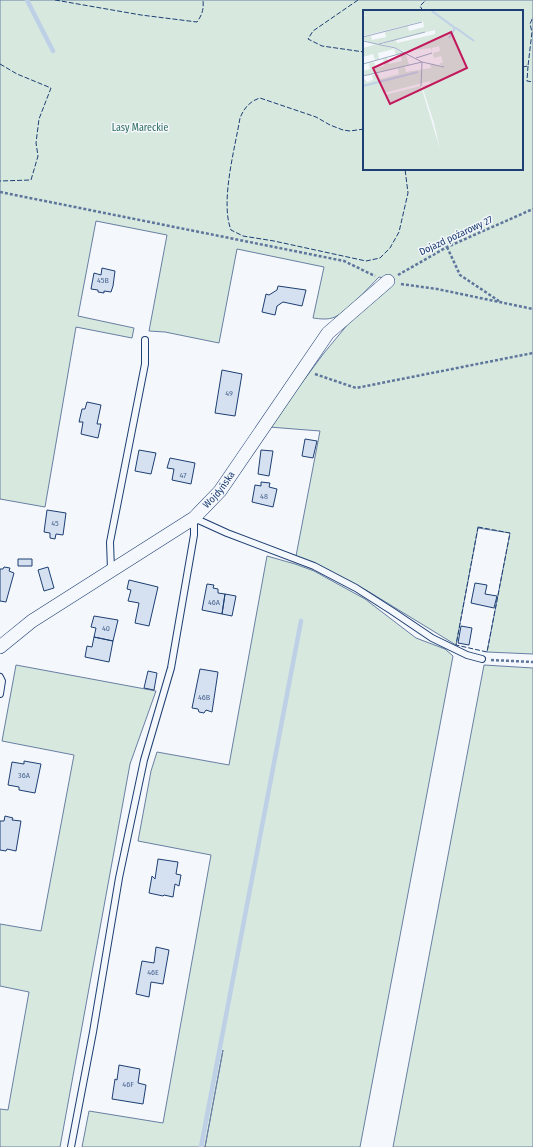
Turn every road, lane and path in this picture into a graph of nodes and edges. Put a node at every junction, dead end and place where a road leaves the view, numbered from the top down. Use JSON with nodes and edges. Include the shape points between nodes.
{"nodes":[{"id":1,"x":0,"y":192,"type":"edge"},
{"id":2,"x":533,"y":209,"type":"edge"},
{"id":3,"x":447,"y":247,"type":"junction"},
{"id":4,"x":388,"y":281,"type":"junction"},
{"id":5,"x":501,"y":302,"type":"junction"},
{"id":6,"x":533,"y":309,"type":"edge"},
{"id":7,"x":145,"y":340,"type":"dead end"},
{"id":8,"x":533,"y":354,"type":"edge"},
{"id":9,"x":302,"y":370,"type":"junction"},
{"id":10,"x":194,"y":518,"type":"junction"},
{"id":11,"x":111,"y":570,"type":"junction"},
{"id":12,"x":0,"y":647,"type":"edge"},
{"id":13,"x":482,"y":659,"type":"joint"},
{"id":14,"x":533,"y":662,"type":"edge"},
{"id":15,"x":0,"y":678,"type":"edge"},
{"id":16,"x":0,"y":694,"type":"edge"},
{"id":17,"x":71,"y":1147,"type":"edge"}],
"edges":[{"from":1,"to":4,"type":"path","via":[[344,261]]},
{"from":2,"to":3,"type":"path","name":"Dojazd pożarowy 27"},
{"from":3,"to":4,"type":"path","name":"Dojazd pożarowy 27"},
{"from":3,"to":5,"type":"path","via":[[460,275]]},
{"from":4,"to":5,"type":"path"},
{"from":4,"to":9,"type":"street","name":"Wojdyńska","via":[[328,333]]},
{"from":5,"to":6,"type":"path"},
{"from":7,"to":11,"type":"lane","via":[[145,364],[110,542]]},
{"from":8,"to":9,"type":"path","via":[[356,388]]},
{"from":9,"to":10,"type":"street","name":"Wojdyńska","via":[[220,491]]},
{"from":10,"to":11,"type":"street","name":"Wojdyńska"},
{"from":10,"to":13,"type":"lane","via":[[314,566],[356,588],[432,638],[467,655]]},
{"from":10,"to":17,"type":"lane","via":[[194,535],[171,668],[144,760],[119,878]]},
{"from":11,"to":12,"type":"street","name":"Wojdyńska","via":[[32,621]]},
{"from":13,"to":14,"type":"path"},
{"from":15,"to":16,"type":"lane"}]}
